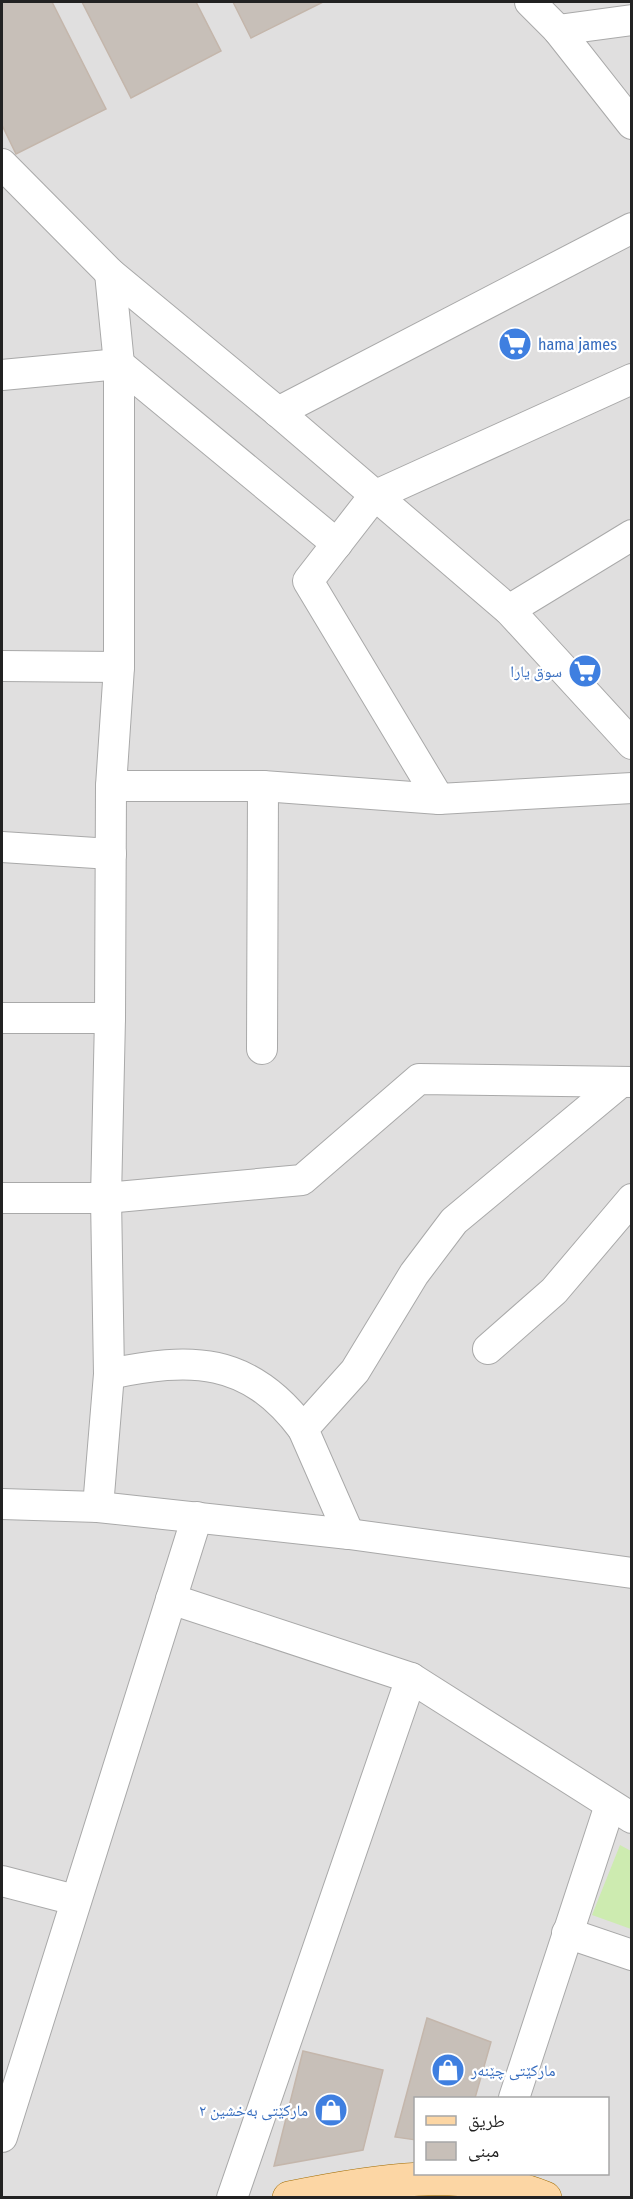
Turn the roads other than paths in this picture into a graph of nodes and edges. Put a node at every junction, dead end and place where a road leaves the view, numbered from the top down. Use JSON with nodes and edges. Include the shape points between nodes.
{"nodes":[{"id":1,"x":530,"y":2,"type":"edge"},
{"id":2,"x":632,"y":20,"type":"edge"},
{"id":3,"x":558,"y":30,"type":"junction"},
{"id":4,"x":632,"y":124,"type":"edge"},
{"id":5,"x":2,"y":164,"type":"edge"},
{"id":6,"x":632,"y":228,"type":"edge"},
{"id":7,"x":110,"y":273,"type":"junction"},
{"id":8,"x":119,"y":364,"type":"junction"},
{"id":9,"x":2,"y":375,"type":"edge"},
{"id":10,"x":632,"y":379,"type":"edge"},
{"id":11,"x":278,"y":412,"type":"junction"},
{"id":12,"x":374,"y":496,"type":"junction"},
{"id":13,"x":632,"y":535,"type":"edge"},
{"id":14,"x":337,"y":544,"type":"junction"},
{"id":15,"x":509,"y":610,"type":"junction"},
{"id":16,"x":2,"y":666,"type":"edge"},
{"id":17,"x":119,"y":667,"type":"junction"},
{"id":18,"x":632,"y":744,"type":"edge"},
{"id":19,"x":111,"y":786,"type":"junction"},
{"id":20,"x":264,"y":786,"type":"junction"},
{"id":21,"x":632,"y":788,"type":"edge"},
{"id":22,"x":439,"y":800,"type":"junction"},
{"id":23,"x":2,"y":847,"type":"edge"},
{"id":24,"x":111,"y":854,"type":"junction"},
{"id":25,"x":2,"y":1018,"type":"edge"},
{"id":26,"x":110,"y":1018,"type":"junction"},
{"id":27,"x":262,"y":1049,"type":"dead end"},
{"id":28,"x":628,"y":1086,"type":"edge"},
{"id":29,"x":2,"y":1198,"type":"edge"},
{"id":30,"x":106,"y":1198,"type":"junction"},
{"id":31,"x":632,"y":1199,"type":"edge"},
{"id":32,"x":488,"y":1349,"type":"dead end"},
{"id":33,"x":109,"y":1374,"type":"junction"},
{"id":34,"x":303,"y":1429,"type":"junction"},
{"id":35,"x":2,"y":1504,"type":"edge"},
{"id":36,"x":98,"y":1507,"type":"junction"},
{"id":37,"x":197,"y":1517,"type":"junction"},
{"id":38,"x":349,"y":1534,"type":"junction"},
{"id":39,"x":632,"y":1573,"type":"edge"},
{"id":40,"x":171,"y":1599,"type":"junction"},
{"id":41,"x":411,"y":1678,"type":"junction"},
{"id":42,"x":621,"y":1811,"type":"edge"},
{"id":43,"x":2,"y":1881,"type":"edge"},
{"id":44,"x":75,"y":1900,"type":"junction"},
{"id":45,"x":567,"y":1933,"type":"junction"},
{"id":46,"x":632,"y":1955,"type":"edge"},
{"id":47,"x":11,"y":2076,"type":"edge"},
{"id":48,"x":514,"y":2097,"type":"edge"},
{"id":49,"x":2,"y":2137,"type":"edge"},
{"id":50,"x":489,"y":2177,"type":"edge"},
{"id":51,"x":232,"y":2198,"type":"edge"},
{"id":52,"x":289,"y":2198,"type":"edge"},
{"id":53,"x":545,"y":2198,"type":"edge"}],
"edges":[{"from":1,"to":3,"type":"street"},
{"from":2,"to":3,"type":"street"},
{"from":3,"to":4,"type":"street"},
{"from":5,"to":7,"type":"street"},
{"from":6,"to":11,"type":"street"},
{"from":7,"to":8,"type":"street"},
{"from":7,"to":11,"type":"street"},
{"from":8,"to":9,"type":"street"},
{"from":8,"to":14,"type":"street"},
{"from":8,"to":17,"type":"street"},
{"from":10,"to":12,"type":"street"},
{"from":11,"to":12,"type":"street"},
{"from":12,"to":14,"type":"street"},
{"from":12,"to":15,"type":"street"},
{"from":13,"to":15,"type":"street"},
{"from":14,"to":22,"type":"street","via":[[308,581]]},
{"from":15,"to":18,"type":"street"},
{"from":16,"to":17,"type":"street"},
{"from":17,"to":19,"type":"street"},
{"from":19,"to":20,"type":"street"},
{"from":19,"to":24,"type":"street"},
{"from":20,"to":22,"type":"street"},
{"from":20,"to":27,"type":"street"},
{"from":21,"to":22,"type":"street"},
{"from":23,"to":24,"type":"street"},
{"from":24,"to":26,"type":"street"},
{"from":25,"to":26,"type":"street"},
{"from":26,"to":30,"type":"street"},
{"from":28,"to":30,"type":"street","via":[[419,1079],[302,1180]]},
{"from":28,"to":34,"type":"street","via":[[454,1221],[414,1274],[355,1371]]},
{"from":29,"to":30,"type":"street"},
{"from":30,"to":33,"type":"street"},
{"from":31,"to":32,"type":"street","via":[[554,1291]]},
{"from":33,"to":34,"type":"street","via":[[183,1363],[220,1369],[255,1383],[274,1396]]},
{"from":33,"to":36,"type":"street"},
{"from":34,"to":38,"type":"street"},
{"from":35,"to":36,"type":"street"},
{"from":36,"to":37,"type":"street"},
{"from":37,"to":38,"type":"street"},
{"from":37,"to":40,"type":"street"},
{"from":38,"to":39,"type":"street"},
{"from":40,"to":41,"type":"street"},
{"from":40,"to":44,"type":"street"},
{"from":41,"to":42,"type":"street"},
{"from":41,"to":51,"type":"street"},
{"from":42,"to":45,"type":"street"},
{"from":43,"to":44,"type":"street"},
{"from":44,"to":47,"type":"street"},
{"from":45,"to":46,"type":"street"},
{"from":45,"to":48,"type":"street"},
{"from":47,"to":49,"type":"street"},
{"from":50,"to":52,"type":"main road","via":[[403,2181]]},
{"from":50,"to":53,"type":"main road"}]}
